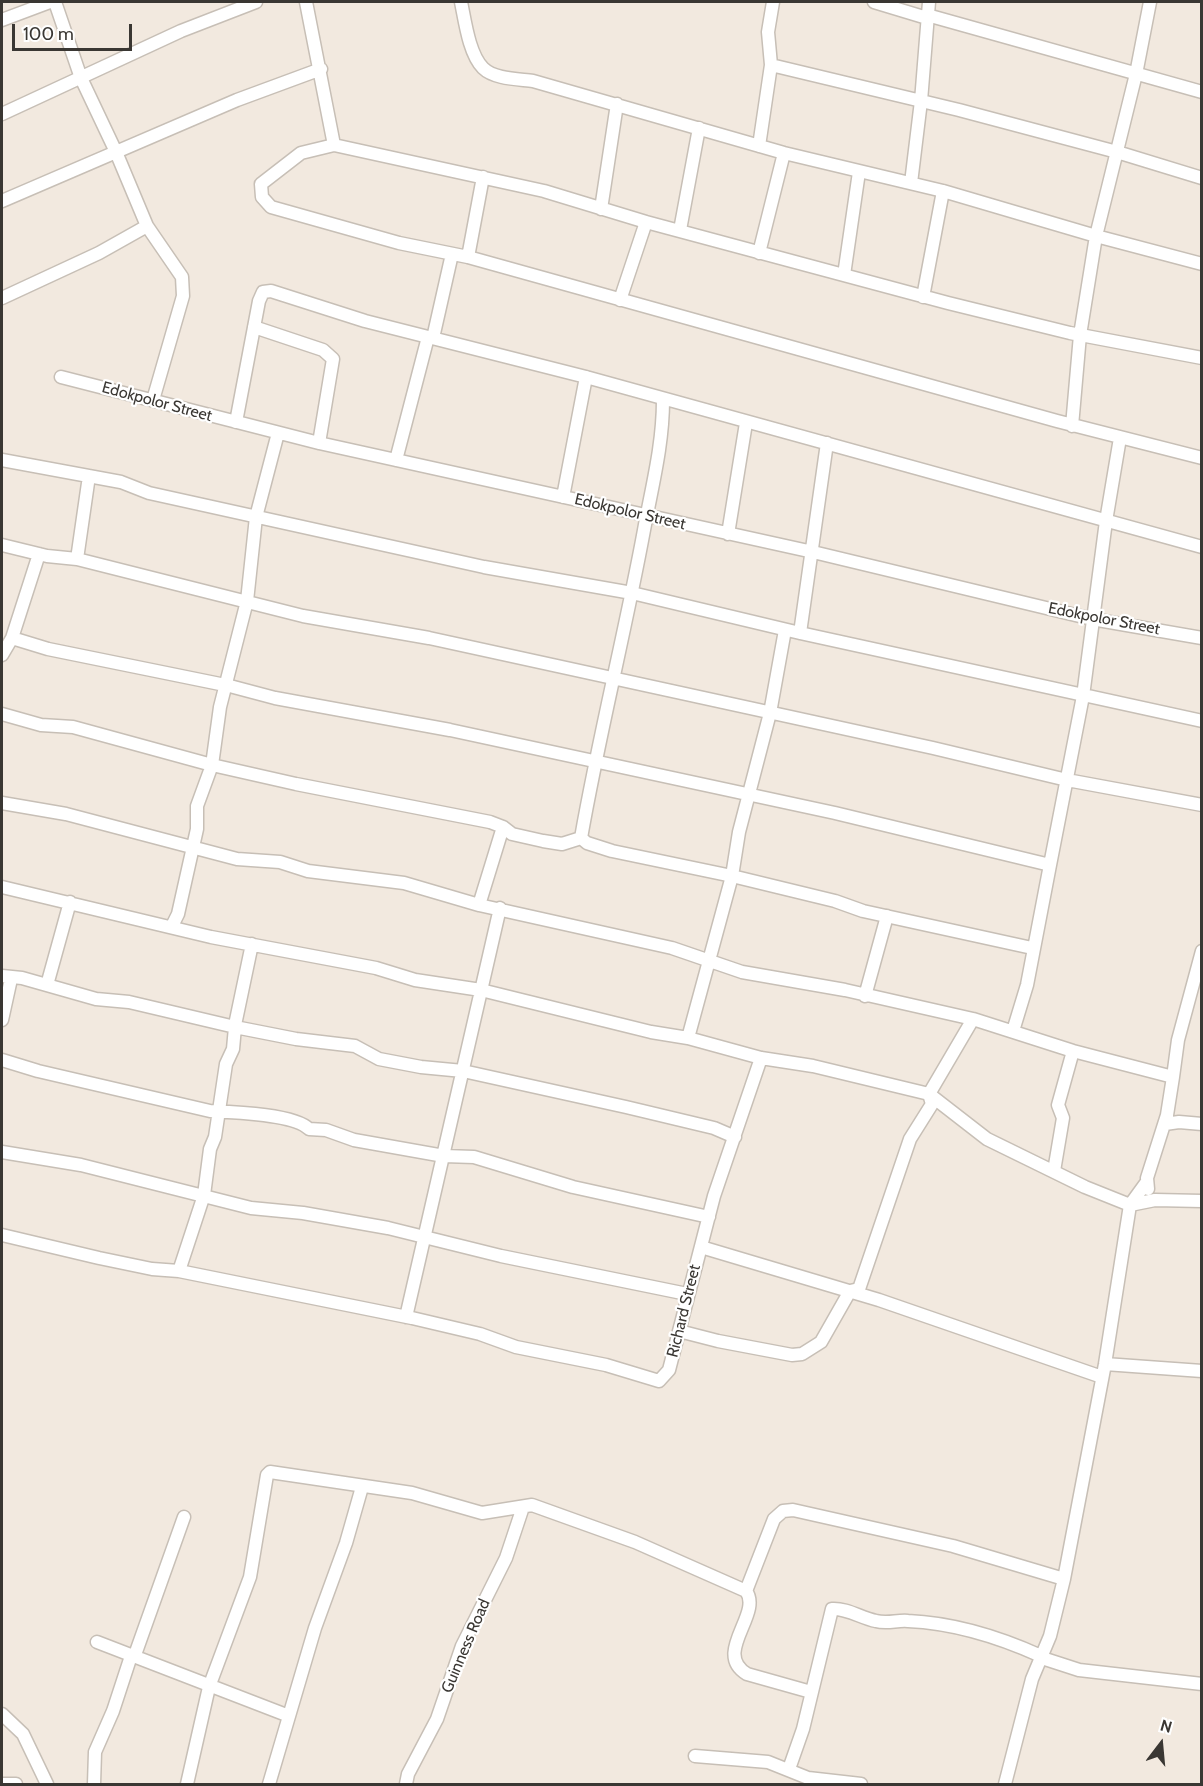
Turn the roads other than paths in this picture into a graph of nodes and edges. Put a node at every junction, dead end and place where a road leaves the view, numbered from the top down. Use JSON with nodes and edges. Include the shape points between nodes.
{"nodes":[{"id":1,"x":52,"y":2,"type":"edge"},
{"id":2,"x":256,"y":2,"type":"edge"},
{"id":3,"x":306,"y":2,"type":"edge"},
{"id":4,"x":461,"y":2,"type":"edge"},
{"id":5,"x":773,"y":2,"type":"edge"},
{"id":6,"x":874,"y":2,"type":"edge"},
{"id":7,"x":929,"y":2,"type":"edge"},
{"id":8,"x":1150,"y":2,"type":"edge"},
{"id":9,"x":927,"y":17,"type":"junction"},
{"id":10,"x":2,"y":20,"type":"edge"},
{"id":11,"x":771,"y":65,"type":"junction"},
{"id":12,"x":321,"y":69,"type":"junction"},
{"id":13,"x":1136,"y":74,"type":"junction"},
{"id":14,"x":81,"y":78,"type":"junction"},
{"id":15,"x":1202,"y":92,"type":"edge"},
{"id":16,"x":921,"y":101,"type":"junction"},
{"id":17,"x":617,"y":105,"type":"junction"},
{"id":18,"x":2,"y":114,"type":"edge"},
{"id":19,"x":699,"y":128,"type":"junction"},
{"id":20,"x":333,"y":145,"type":"junction"},
{"id":21,"x":759,"y":146,"type":"junction"},
{"id":22,"x":116,"y":152,"type":"junction"},
{"id":23,"x":1117,"y":152,"type":"junction"},
{"id":24,"x":784,"y":153,"type":"junction"},
{"id":25,"x":859,"y":172,"type":"junction"},
{"id":26,"x":483,"y":177,"type":"junction"},
{"id":27,"x":1202,"y":178,"type":"edge"},
{"id":28,"x":911,"y":183,"type":"junction"},
{"id":29,"x":943,"y":191,"type":"junction"},
{"id":30,"x":2,"y":201,"type":"edge"},
{"id":31,"x":601,"y":209,"type":"junction"},
{"id":32,"x":646,"y":222,"type":"junction"},
{"id":33,"x":147,"y":226,"type":"junction"},
{"id":34,"x":680,"y":230,"type":"junction"},
{"id":35,"x":1096,"y":236,"type":"junction"},
{"id":36,"x":759,"y":253,"type":"junction"},
{"id":37,"x":452,"y":254,"type":"junction"},
{"id":38,"x":468,"y":257,"type":"junction"},
{"id":39,"x":1202,"y":264,"type":"edge"},
{"id":40,"x":844,"y":275,"type":"junction"},
{"id":41,"x":923,"y":297,"type":"junction"},
{"id":42,"x":2,"y":298,"type":"edge"},
{"id":43,"x":620,"y":300,"type":"junction"},
{"id":44,"x":254,"y":327,"type":"junction"},
{"id":45,"x":1080,"y":335,"type":"junction"},
{"id":46,"x":431,"y":337,"type":"junction"},
{"id":47,"x":1202,"y":358,"type":"edge"},
{"id":48,"x":61,"y":377,"type":"dead end"},
{"id":49,"x":586,"y":377,"type":"junction"},
{"id":50,"x":153,"y":400,"type":"junction"},
{"id":51,"x":663,"y":400,"type":"junction"},
{"id":52,"x":236,"y":422,"type":"junction"},
{"id":53,"x":746,"y":423,"type":"junction"},
{"id":54,"x":1072,"y":426,"type":"junction"},
{"id":55,"x":278,"y":433,"type":"junction"},
{"id":56,"x":1120,"y":438,"type":"junction"},
{"id":57,"x":319,"y":443,"type":"junction"},
{"id":58,"x":827,"y":443,"type":"junction"},
{"id":59,"x":1202,"y":458,"type":"edge"},
{"id":60,"x":2,"y":460,"type":"edge"},
{"id":61,"x":396,"y":460,"type":"junction"},
{"id":62,"x":89,"y":476,"type":"junction"},
{"id":63,"x":563,"y":497,"type":"junction"},
{"id":64,"x":646,"y":516,"type":"junction"},
{"id":65,"x":256,"y":517,"type":"junction"},
{"id":66,"x":1106,"y":521,"type":"junction"},
{"id":67,"x":728,"y":534,"type":"junction"},
{"id":68,"x":2,"y":545,"type":"edge"},
{"id":69,"x":1202,"y":547,"type":"edge"},
{"id":70,"x":813,"y":552,"type":"junction"},
{"id":71,"x":39,"y":554,"type":"junction"},
{"id":72,"x":77,"y":559,"type":"junction"},
{"id":73,"x":632,"y":593,"type":"junction"},
{"id":74,"x":247,"y":601,"type":"junction"},
{"id":75,"x":1092,"y":619,"type":"junction"},
{"id":76,"x":785,"y":630,"type":"junction"},
{"id":77,"x":800,"y":633,"type":"junction"},
{"id":78,"x":12,"y":638,"type":"junction"},
{"id":79,"x":1202,"y":638,"type":"edge"},
{"id":80,"x":2,"y":655,"type":"edge"},
{"id":81,"x":615,"y":679,"type":"junction"},
{"id":82,"x":226,"y":685,"type":"junction"},
{"id":83,"x":1083,"y":696,"type":"junction"},
{"id":84,"x":770,"y":713,"type":"junction"},
{"id":85,"x":2,"y":714,"type":"edge"},
{"id":86,"x":1202,"y":721,"type":"edge"},
{"id":87,"x":594,"y":762,"type":"junction"},
{"id":88,"x":212,"y":765,"type":"junction"},
{"id":89,"x":1066,"y":780,"type":"junction"},
{"id":90,"x":749,"y":796,"type":"junction"},
{"id":91,"x":2,"y":803,"type":"edge"},
{"id":92,"x":1202,"y":805,"type":"edge"},
{"id":93,"x":503,"y":827,"type":"junction"},
{"id":94,"x":581,"y":838,"type":"junction"},
{"id":95,"x":191,"y":845,"type":"junction"},
{"id":96,"x":1050,"y":864,"type":"junction"},
{"id":97,"x":732,"y":876,"type":"junction"},
{"id":98,"x":2,"y":887,"type":"edge"},
{"id":99,"x":70,"y":902,"type":"junction"},
{"id":100,"x":479,"y":905,"type":"junction"},
{"id":101,"x":500,"y":908,"type":"junction"},
{"id":102,"x":887,"y":916,"type":"junction"},
{"id":103,"x":172,"y":926,"type":"junction"},
{"id":104,"x":252,"y":944,"type":"junction"},
{"id":105,"x":1032,"y":948,"type":"junction"},
{"id":106,"x":1202,"y":951,"type":"edge"},
{"id":107,"x":710,"y":960,"type":"junction"},
{"id":108,"x":6,"y":977,"type":"edge"},
{"id":109,"x":47,"y":984,"type":"junction"},
{"id":110,"x":481,"y":990,"type":"junction"},
{"id":111,"x":865,"y":996,"type":"junction"},
{"id":112,"x":973,"y":1019,"type":"junction"},
{"id":113,"x":2,"y":1020,"type":"edge"},
{"id":114,"x":235,"y":1026,"type":"junction"},
{"id":115,"x":1013,"y":1031,"type":"junction"},
{"id":116,"x":688,"y":1038,"type":"junction"},
{"id":117,"x":1072,"y":1051,"type":"junction"},
{"id":118,"x":761,"y":1058,"type":"junction"},
{"id":119,"x":2,"y":1060,"type":"edge"},
{"id":120,"x":463,"y":1071,"type":"junction"},
{"id":121,"x":1173,"y":1077,"type":"junction"},
{"id":122,"x":929,"y":1094,"type":"junction"},
{"id":123,"x":219,"y":1111,"type":"junction"},
{"id":124,"x":1165,"y":1124,"type":"junction"},
{"id":125,"x":1202,"y":1124,"type":"edge"},
{"id":126,"x":735,"y":1137,"type":"junction"},
{"id":127,"x":2,"y":1152,"type":"edge"},
{"id":128,"x":444,"y":1156,"type":"junction"},
{"id":129,"x":1054,"y":1171,"type":"junction"},
{"id":130,"x":1146,"y":1183,"type":"junction"},
{"id":131,"x":204,"y":1195,"type":"junction"},
{"id":132,"x":1155,"y":1200,"type":"junction"},
{"id":133,"x":1202,"y":1201,"type":"edge"},
{"id":134,"x":1130,"y":1204,"type":"junction"},
{"id":135,"x":709,"y":1217,"type":"junction"},
{"id":136,"x":2,"y":1235,"type":"edge"},
{"id":137,"x":425,"y":1236,"type":"junction"},
{"id":138,"x":701,"y":1247,"type":"junction"},
{"id":139,"x":179,"y":1271,"type":"junction"},
{"id":140,"x":850,"y":1291,"type":"junction"},
{"id":141,"x":687,"y":1294,"type":"junction"},
{"id":142,"x":406,"y":1317,"type":"junction"},
{"id":143,"x":679,"y":1331,"type":"junction"},
{"id":144,"x":1105,"y":1364,"type":"junction"},
{"id":145,"x":1202,"y":1371,"type":"edge"},
{"id":146,"x":1102,"y":1377,"type":"junction"},
{"id":147,"x":362,"y":1487,"type":"junction"},
{"id":148,"x":522,"y":1506,"type":"junction"},
{"id":149,"x":184,"y":1517,"type":"dead end"},
{"id":150,"x":1064,"y":1579,"type":"junction"},
{"id":151,"x":746,"y":1591,"type":"junction"},
{"id":152,"x":97,"y":1642,"type":"dead end"},
{"id":153,"x":130,"y":1656,"type":"junction"},
{"id":154,"x":1042,"y":1657,"type":"junction"},
{"id":155,"x":1202,"y":1684,"type":"edge"},
{"id":156,"x":209,"y":1687,"type":"junction"},
{"id":157,"x":811,"y":1692,"type":"junction"},
{"id":158,"x":2,"y":1714,"type":"edge"},
{"id":159,"x":289,"y":1716,"type":"junction"},
{"id":160,"x":695,"y":1756,"type":"dead end"},
{"id":161,"x":789,"y":1768,"type":"junction"},
{"id":162,"x":2,"y":1784,"type":"edge"},
{"id":163,"x":16,"y":1785,"type":"edge"},
{"id":164,"x":47,"y":1785,"type":"edge"},
{"id":165,"x":94,"y":1785,"type":"edge"},
{"id":166,"x":187,"y":1785,"type":"edge"},
{"id":167,"x":269,"y":1785,"type":"edge"},
{"id":168,"x":406,"y":1785,"type":"edge"},
{"id":169,"x":861,"y":1785,"type":"edge"},
{"id":170,"x":1005,"y":1785,"type":"edge"}],
"edges":[{"from":1,"to":10,"type":"street"},
{"from":1,"to":14,"type":"street"},
{"from":2,"to":14,"type":"street","via":[[181,31]]},
{"from":3,"to":12,"type":"street"},
{"from":4,"to":17,"type":"street","via":[[474,52],[483,69]]},
{"from":5,"to":11,"type":"street","via":[[768,32]]},
{"from":6,"to":9,"type":"street"},
{"from":7,"to":9,"type":"street"},
{"from":8,"to":13,"type":"street"},
{"from":9,"to":13,"type":"street"},
{"from":9,"to":16,"type":"street"},
{"from":11,"to":16,"type":"street"},
{"from":11,"to":21,"type":"street"},
{"from":12,"to":20,"type":"street"},
{"from":12,"to":22,"type":"street"},
{"from":13,"to":15,"type":"street"},
{"from":13,"to":23,"type":"street"},
{"from":14,"to":18,"type":"street"},
{"from":14,"to":22,"type":"street"},
{"from":16,"to":23,"type":"street"},
{"from":16,"to":28,"type":"street"},
{"from":17,"to":19,"type":"street"},
{"from":17,"to":31,"type":"street"},
{"from":19,"to":21,"type":"street"},
{"from":19,"to":34,"type":"street"},
{"from":20,"to":26,"type":"street"},
{"from":20,"to":37,"type":"street","via":[[302,153],[261,184],[262,197],[271,207],[284,212]]},
{"from":21,"to":24,"type":"street"},
{"from":22,"to":30,"type":"street"},
{"from":22,"to":33,"type":"street"},
{"from":23,"to":27,"type":"street"},
{"from":23,"to":35,"type":"street"},
{"from":24,"to":25,"type":"street"},
{"from":24,"to":36,"type":"street"},
{"from":25,"to":28,"type":"street"},
{"from":25,"to":40,"type":"street"},
{"from":26,"to":31,"type":"street"},
{"from":26,"to":38,"type":"street"},
{"from":28,"to":29,"type":"street"},
{"from":29,"to":35,"type":"street"},
{"from":29,"to":41,"type":"street"},
{"from":31,"to":32,"type":"street"},
{"from":32,"to":34,"type":"street"},
{"from":32,"to":43,"type":"street"},
{"from":33,"to":42,"type":"street"},
{"from":33,"to":50,"type":"street","via":[[182,277],[183,296]]},
{"from":34,"to":36,"type":"street"},
{"from":35,"to":39,"type":"street"},
{"from":35,"to":45,"type":"street"},
{"from":36,"to":40,"type":"street"},
{"from":37,"to":38,"type":"street"},
{"from":37,"to":46,"type":"street","via":[[446,292]]},
{"from":38,"to":43,"type":"street"},
{"from":40,"to":41,"type":"street"},
{"from":41,"to":45,"type":"street"},
{"from":43,"to":54,"type":"street"},
{"from":44,"to":46,"type":"street","via":[[263,292],[271,291]]},
{"from":44,"to":52,"type":"street"},
{"from":44,"to":57,"type":"street","via":[[323,350],[333,359]]},
{"from":45,"to":47,"type":"street"},
{"from":45,"to":54,"type":"street"},
{"from":46,"to":49,"type":"street"},
{"from":46,"to":61,"type":"street"},
{"from":48,"to":50,"type":"street","name":"Edokpolor Street"},
{"from":49,"to":51,"type":"street"},
{"from":49,"to":63,"type":"street"},
{"from":50,"to":52,"type":"street","name":"Edokpolor Street"},
{"from":51,"to":53,"type":"street"},
{"from":51,"to":64,"type":"street","via":[[663,433]]},
{"from":52,"to":55,"type":"street","name":"Edokpolor Street"},
{"from":53,"to":58,"type":"street"},
{"from":53,"to":67,"type":"street"},
{"from":54,"to":56,"type":"street"},
{"from":55,"to":57,"type":"street","name":"Edokpolor Street"},
{"from":55,"to":65,"type":"street"},
{"from":56,"to":59,"type":"street"},
{"from":56,"to":66,"type":"street"},
{"from":57,"to":61,"type":"street","name":"Edokpolor Street"},
{"from":58,"to":66,"type":"street"},
{"from":58,"to":70,"type":"street"},
{"from":60,"to":62,"type":"street"},
{"from":61,"to":63,"type":"street","name":"Edokpolor Street"},
{"from":62,"to":65,"type":"street"},
{"from":62,"to":72,"type":"street"},
{"from":63,"to":64,"type":"street","name":"Edokpolor Street"},
{"from":64,"to":67,"type":"street","name":"Edokpolor Street"},
{"from":64,"to":73,"type":"street"},
{"from":65,"to":73,"type":"street","via":[[484,567]]},
{"from":65,"to":74,"type":"street"},
{"from":66,"to":69,"type":"street"},
{"from":66,"to":75,"type":"street"},
{"from":67,"to":70,"type":"street","name":"Edokpolor Street"},
{"from":68,"to":71,"type":"street"},
{"from":70,"to":75,"type":"street","name":"Edokpolor Street"},
{"from":70,"to":77,"type":"street"},
{"from":71,"to":72,"type":"street"},
{"from":71,"to":78,"type":"street"},
{"from":72,"to":74,"type":"street"},
{"from":73,"to":76,"type":"street"},
{"from":73,"to":81,"type":"street"},
{"from":74,"to":81,"type":"street","via":[[303,616],[354,623]]},
{"from":74,"to":82,"type":"street"},
{"from":75,"to":79,"type":"street","name":"Edokpolor Street"},
{"from":75,"to":83,"type":"street"},
{"from":76,"to":77,"type":"street"},
{"from":76,"to":84,"type":"street"},
{"from":77,"to":83,"type":"street"},
{"from":78,"to":80,"type":"street"},
{"from":78,"to":82,"type":"street"},
{"from":81,"to":84,"type":"street"},
{"from":81,"to":87,"type":"street"},
{"from":82,"to":87,"type":"street"},
{"from":82,"to":88,"type":"street"},
{"from":83,"to":86,"type":"street"},
{"from":83,"to":89,"type":"street"},
{"from":84,"to":89,"type":"street"},
{"from":84,"to":90,"type":"street"},
{"from":85,"to":88,"type":"street","via":[[41,725],[73,727]]},
{"from":87,"to":90,"type":"street"},
{"from":87,"to":94,"type":"street"},
{"from":88,"to":93,"type":"street"},
{"from":88,"to":95,"type":"street","via":[[197,806]]},
{"from":89,"to":92,"type":"street"},
{"from":89,"to":96,"type":"street"},
{"from":90,"to":96,"type":"street"},
{"from":90,"to":97,"type":"street"},
{"from":91,"to":95,"type":"street","via":[[66,814]]},
{"from":93,"to":94,"type":"street","via":[[512,834],[562,844]]},
{"from":93,"to":100,"type":"street"},
{"from":94,"to":97,"type":"street","via":[[612,850]]},
{"from":95,"to":100,"type":"street","via":[[237,859],[280,862],[308,871],[404,883]]},
{"from":95,"to":103,"type":"street","via":[[178,914]]},
{"from":96,"to":105,"type":"street"},
{"from":97,"to":102,"type":"street"},
{"from":97,"to":107,"type":"street"},
{"from":98,"to":99,"type":"street"},
{"from":99,"to":103,"type":"street"},
{"from":99,"to":109,"type":"street"},
{"from":100,"to":101,"type":"street"},
{"from":101,"to":107,"type":"street"},
{"from":101,"to":110,"type":"street"},
{"from":102,"to":105,"type":"street"},
{"from":102,"to":111,"type":"street"},
{"from":103,"to":104,"type":"street"},
{"from":104,"to":110,"type":"street","via":[[376,968],[415,980]]},
{"from":104,"to":114,"type":"street"},
{"from":105,"to":115,"type":"street","via":[[1027,985]]},
{"from":106,"to":121,"type":"street","via":[[1178,1040]]},
{"from":107,"to":111,"type":"street","via":[[742,972]]},
{"from":107,"to":116,"type":"street"},
{"from":108,"to":109,"type":"street"},
{"from":108,"to":113,"type":"street"},
{"from":109,"to":114,"type":"street","via":[[96,999],[129,1002]]},
{"from":110,"to":116,"type":"street"},
{"from":110,"to":120,"type":"street"},
{"from":111,"to":112,"type":"street"},
{"from":112,"to":115,"type":"street"},
{"from":112,"to":122,"type":"street"},
{"from":114,"to":120,"type":"street","via":[[355,1046],[380,1059]]},
{"from":114,"to":123,"type":"street"},
{"from":115,"to":117,"type":"street"},
{"from":116,"to":118,"type":"street"},
{"from":117,"to":121,"type":"street"},
{"from":117,"to":129,"type":"street","via":[[1058,1105],[1063,1118]]},
{"from":118,"to":122,"type":"street","via":[[813,1066]]},
{"from":118,"to":126,"type":"street","name":"Richard Street"},
{"from":119,"to":123,"type":"street"},
{"from":120,"to":126,"type":"street","via":[[688,1121]]},
{"from":120,"to":128,"type":"street"},
{"from":121,"to":124,"type":"street"},
{"from":122,"to":129,"type":"street","via":[[987,1139]]},
{"from":122,"to":140,"type":"street","via":[[932,1104],[910,1139],[859,1289]]},
{"from":123,"to":128,"type":"street","via":[[303,1123],[309,1130],[326,1130],[354,1140]]},
{"from":123,"to":131,"type":"street"},
{"from":124,"to":125,"type":"street"},
{"from":124,"to":130,"type":"street"},
{"from":126,"to":135,"type":"street","name":"Richard Street"},
{"from":127,"to":131,"type":"street","via":[[81,1165]]},
{"from":128,"to":135,"type":"street","via":[[474,1157],[573,1187]]},
{"from":128,"to":137,"type":"street"},
{"from":129,"to":134,"type":"street"},
{"from":130,"to":132,"type":"street"},
{"from":130,"to":134,"type":"street"},
{"from":131,"to":137,"type":"street","via":[[251,1208],[303,1213]]},
{"from":131,"to":139,"type":"street"},
{"from":132,"to":133,"type":"street"},
{"from":132,"to":134,"type":"street"},
{"from":134,"to":144,"type":"street"},
{"from":135,"to":138,"type":"street","name":"Richard Street"},
{"from":136,"to":139,"type":"street","via":[[152,1269]]},
{"from":137,"to":141,"type":"street","via":[[501,1256]]},
{"from":137,"to":142,"type":"street"},
{"from":138,"to":140,"type":"street"},
{"from":138,"to":141,"type":"street","name":"Richard Street"},
{"from":139,"to":142,"type":"street"},
{"from":140,"to":143,"type":"street","via":[[821,1342],[802,1354]]},
{"from":140,"to":146,"type":"street"},
{"from":141,"to":143,"type":"street","name":"Richard Street"},
{"from":142,"to":143,"type":"street","name":"Richard Street","via":[[516,1347],[606,1365],[655,1381],[669,1370]]},
{"from":144,"to":145,"type":"street"},
{"from":144,"to":146,"type":"street"},
{"from":146,"to":150,"type":"street"},
{"from":147,"to":148,"type":"street","via":[[412,1493],[482,1513]]},
{"from":147,"to":156,"type":"street","via":[[274,1471],[267,1475],[250,1577]]},
{"from":147,"to":159,"type":"street"},
{"from":148,"to":151,"type":"street","via":[[532,1505],[581,1521]]},
{"from":148,"to":168,"type":"street","name":"Guinness Road","via":[[506,1558],[466,1637],[437,1719]]},
{"from":149,"to":153,"type":"street","via":[[153,1609],[136,1652]]},
{"from":150,"to":151,"type":"street","via":[[953,1546],[793,1510],[783,1511],[774,1519]]},
{"from":150,"to":154,"type":"street"},
{"from":151,"to":157,"type":"street","via":[[750,1602],[734,1657],[738,1669]]},
{"from":152,"to":153,"type":"street"},
{"from":153,"to":156,"type":"street"},
{"from":153,"to":165,"type":"street","via":[[95,1752]]},
{"from":154,"to":155,"type":"street","via":[[1079,1670]]},
{"from":154,"to":157,"type":"street","via":[[965,1629],[907,1620],[875,1621],[834,1608],[830,1611]]},
{"from":154,"to":170,"type":"street","via":[[1032,1679]]},
{"from":156,"to":159,"type":"street"},
{"from":156,"to":166,"type":"street"},
{"from":157,"to":161,"type":"street"},
{"from":158,"to":164,"type":"street","via":[[23,1734]]},
{"from":159,"to":167,"type":"street"},
{"from":160,"to":161,"type":"street","via":[[746,1759]]},
{"from":161,"to":169,"type":"street","via":[[808,1778]]},
{"from":162,"to":163,"type":"street"}]}
